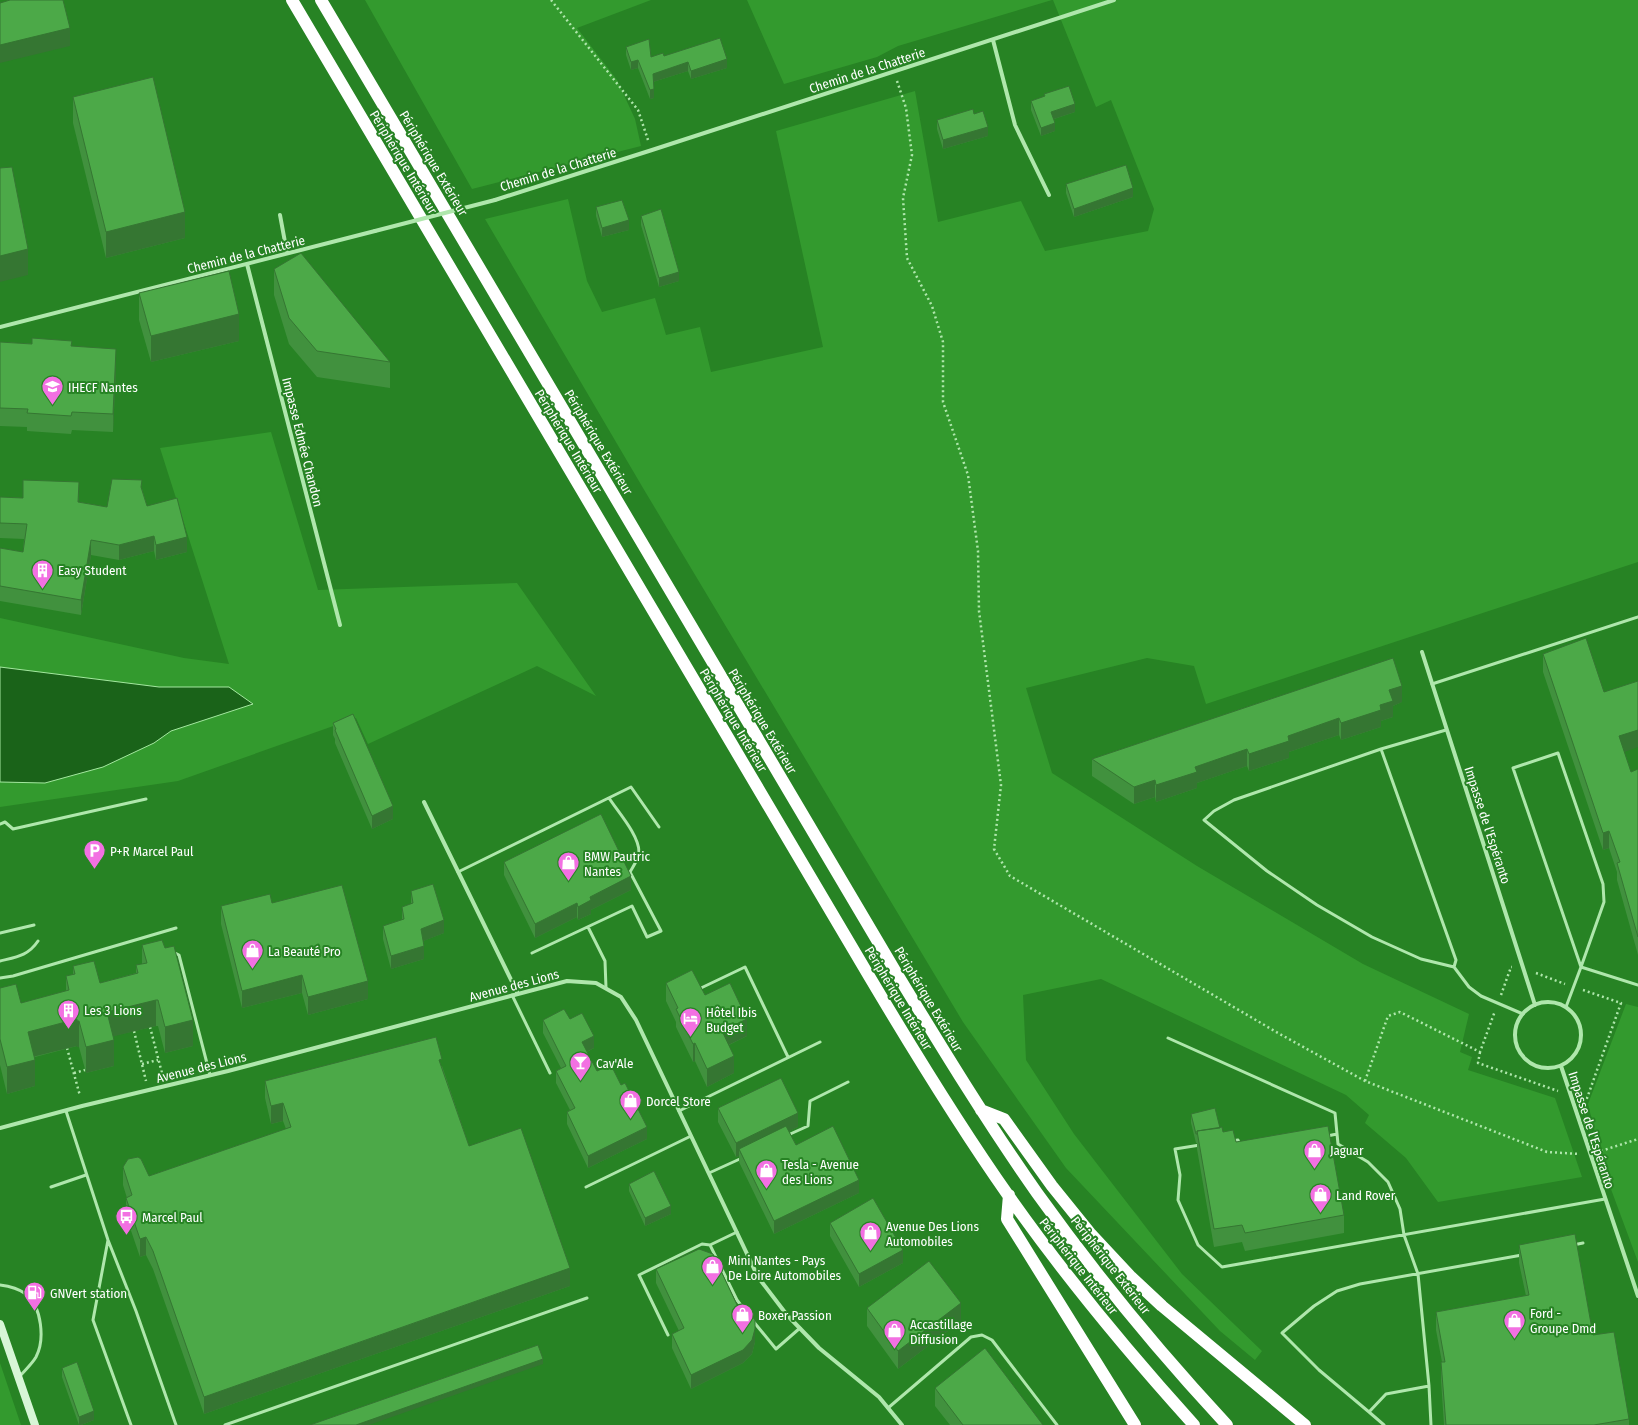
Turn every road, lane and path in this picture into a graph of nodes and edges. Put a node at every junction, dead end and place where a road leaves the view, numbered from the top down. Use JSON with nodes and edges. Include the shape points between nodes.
{"nodes":[{"id":1,"x":292,"y":0,"type":"edge"},
{"id":2,"x":321,"y":0,"type":"edge"},
{"id":3,"x":551,"y":0,"type":"edge"},
{"id":4,"x":1114,"y":0,"type":"edge"},
{"id":5,"x":1102,"y":2,"type":"edge"},
{"id":6,"x":993,"y":40,"type":"junction"},
{"id":7,"x":894,"y":71,"type":"junction"},
{"id":8,"x":652,"y":150,"type":"junction"},
{"id":9,"x":1049,"y":195,"type":"dead end"},
{"id":10,"x":280,"y":215,"type":"dead end"},
{"id":11,"x":287,"y":253,"type":"junction"},
{"id":12,"x":247,"y":264,"type":"junction"},
{"id":13,"x":0,"y":327,"type":"edge"},
{"id":14,"x":1638,"y":617,"type":"edge"},
{"id":15,"x":340,"y":625,"type":"dead end"},
{"id":16,"x":1422,"y":652,"type":"dead end"},
{"id":17,"x":1432,"y":684,"type":"junction"},
{"id":18,"x":1446,"y":730,"type":"junction"},
{"id":19,"x":1381,"y":750,"type":"junction"},
{"id":20,"x":609,"y":798,"type":"junction"},
{"id":21,"x":146,"y":799,"type":"dead end"},
{"id":22,"x":424,"y":802,"type":"dead end"},
{"id":23,"x":0,"y":824,"type":"edge"},
{"id":24,"x":659,"y":827,"type":"dead end"},
{"id":25,"x":458,"y":872,"type":"junction"},
{"id":26,"x":34,"y":925,"type":"dead end"},
{"id":27,"x":588,"y":927,"type":"junction"},
{"id":28,"x":176,"y":928,"type":"dead end"},
{"id":29,"x":0,"y":933,"type":"edge"},
{"id":30,"x":38,"y":941,"type":"dead end"},
{"id":31,"x":166,"y":950,"type":"edge"},
{"id":32,"x":532,"y":953,"type":"dead end"},
{"id":33,"x":0,"y":961,"type":"edge"},
{"id":34,"x":1454,"y":967,"type":"junction"},
{"id":35,"x":1581,"y":967,"type":"junction"},
{"id":36,"x":1524,"y":969,"type":"junction"},
{"id":37,"x":0,"y":978,"type":"edge"},
{"id":38,"x":1638,"y":985,"type":"edge"},
{"id":39,"x":1574,"y":987,"type":"junction"},
{"id":40,"x":606,"y":988,"type":"junction"},
{"id":41,"x":701,"y":988,"type":"edge"},
{"id":42,"x":518,"y":994,"type":"junction"},
{"id":43,"x":512,"y":995,"type":"junction"},
{"id":44,"x":1498,"y":1003,"type":"junction"},
{"id":45,"x":1535,"y":1005,"type":"junction"},
{"id":46,"x":1566,"y":1007,"type":"junction"},
{"id":47,"x":1523,"y":1014,"type":"junction"},
{"id":48,"x":150,"y":1027,"type":"edge"},
{"id":49,"x":134,"y":1031,"type":"edge"},
{"id":50,"x":1168,"y":1038,"type":"dead end"},
{"id":51,"x":820,"y":1042,"type":"dead end"},
{"id":52,"x":67,"y":1048,"type":"dead end"},
{"id":53,"x":1480,"y":1052,"type":"junction"},
{"id":54,"x":788,"y":1058,"type":"junction"},
{"id":55,"x":158,"y":1060,"type":"junction"},
{"id":56,"x":142,"y":1064,"type":"junction"},
{"id":57,"x":1561,"y":1066,"type":"junction"},
{"id":58,"x":85,"y":1070,"type":"edge"},
{"id":59,"x":74,"y":1073,"type":"junction"},
{"id":60,"x":550,"y":1073,"type":"dead end"},
{"id":61,"x":210,"y":1075,"type":"junction"},
{"id":62,"x":1365,"y":1081,"type":"junction"},
{"id":63,"x":848,"y":1082,"type":"dead end"},
{"id":64,"x":165,"y":1086,"type":"junction"},
{"id":65,"x":149,"y":1090,"type":"junction"},
{"id":66,"x":1571,"y":1096,"type":"junction"},
{"id":67,"x":82,"y":1106,"type":"junction"},
{"id":68,"x":981,"y":1110,"type":"junction"},
{"id":69,"x":66,"y":1111,"type":"junction"},
{"id":70,"x":679,"y":1111,"type":"junction"},
{"id":71,"x":0,"y":1128,"type":"edge"},
{"id":72,"x":1337,"y":1134,"type":"junction"},
{"id":73,"x":691,"y":1136,"type":"junction"},
{"id":74,"x":786,"y":1136,"type":"edge"},
{"id":75,"x":1326,"y":1136,"type":"edge"},
{"id":76,"x":1638,"y":1139,"type":"edge"},
{"id":77,"x":1224,"y":1142,"type":"edge"},
{"id":78,"x":1203,"y":1145,"type":"edge"},
{"id":79,"x":1240,"y":1147,"type":"edge"},
{"id":80,"x":1590,"y":1155,"type":"junction"},
{"id":81,"x":744,"y":1156,"type":"edge"},
{"id":82,"x":709,"y":1173,"type":"junction"},
{"id":83,"x":86,"y":1176,"type":"junction"},
{"id":84,"x":51,"y":1187,"type":"dead end"},
{"id":85,"x":586,"y":1187,"type":"dead end"},
{"id":86,"x":1009,"y":1195,"type":"junction"},
{"id":87,"x":1605,"y":1200,"type":"junction"},
{"id":88,"x":737,"y":1232,"type":"junction"},
{"id":89,"x":1404,"y":1235,"type":"junction"},
{"id":90,"x":108,"y":1240,"type":"junction"},
{"id":91,"x":1583,"y":1243,"type":"dead end"},
{"id":92,"x":710,"y":1245,"type":"junction"},
{"id":93,"x":1567,"y":1246,"type":"edge"},
{"id":94,"x":1528,"y":1253,"type":"edge"},
{"id":95,"x":1418,"y":1274,"type":"junction"},
{"id":96,"x":0,"y":1285,"type":"edge"},
{"id":97,"x":1638,"y":1296,"type":"edge"},
{"id":98,"x":588,"y":1298,"type":"dead end"},
{"id":99,"x":747,"y":1312,"type":"edge"},
{"id":100,"x":752,"y":1318,"type":"edge"},
{"id":101,"x":0,"y":1324,"type":"edge"},
{"id":102,"x":800,"y":1328,"type":"junction"},
{"id":103,"x":668,"y":1335,"type":"dead end"},
{"id":104,"x":19,"y":1378,"type":"junction"},
{"id":105,"x":1429,"y":1386,"type":"junction"},
{"id":106,"x":888,"y":1408,"type":"junction"},
{"id":107,"x":1369,"y":1412,"type":"junction"},
{"id":108,"x":35,"y":1425,"type":"edge"},
{"id":109,"x":130,"y":1425,"type":"edge"},
{"id":110,"x":176,"y":1425,"type":"edge"},
{"id":111,"x":225,"y":1425,"type":"edge"},
{"id":112,"x":902,"y":1425,"type":"edge"},
{"id":113,"x":1057,"y":1425,"type":"edge"},
{"id":114,"x":1135,"y":1425,"type":"edge"},
{"id":115,"x":1194,"y":1425,"type":"edge"},
{"id":116,"x":1227,"y":1425,"type":"edge"},
{"id":117,"x":1305,"y":1425,"type":"edge"},
{"id":118,"x":1384,"y":1425,"type":"edge"},
{"id":119,"x":1431,"y":1425,"type":"edge"}],
"edges":[{"from":1,"to":86,"type":"highway","name":"Périphérique Intérieur","via":[[899,1026]]},
{"from":2,"to":68,"type":"highway","name":"Périphérique Extérieur","via":[[897,974]]},
{"from":3,"to":8,"type":"path","via":[[638,110]]},
{"from":4,"to":5,"type":"street","name":"Chemin de la Chatterie"},
{"from":5,"to":6,"type":"street","name":"Chemin de la Chatterie"},
{"from":6,"to":7,"type":"street","name":"Chemin de la Chatterie"},
{"from":6,"to":9,"type":"street","via":[[1015,125]]},
{"from":7,"to":8,"type":"street","name":"Chemin de la Chatterie"},
{"from":7,"to":62,"type":"path","via":[[906,108],[912,155],[902,198],[907,258],[932,306],[942,342],[943,402],[968,475],[978,551],[979,611],[1001,785],[994,849],[1010,876]]},
{"from":8,"to":11,"type":"street","name":"Chemin de la Chatterie","bridge":true,"via":[[495,200]]},
{"from":10,"to":11,"type":"street"},
{"from":11,"to":12,"type":"street","name":"Chemin de la Chatterie"},
{"from":12,"to":13,"type":"street","name":"Chemin de la Chatterie"},
{"from":12,"to":15,"type":"street","name":"Impasse Edmée Chandon"},
{"from":14,"to":17,"type":"lane"},
{"from":16,"to":17,"type":"street","name":"Impasse de l'Espéranto"},
{"from":17,"to":18,"type":"street","name":"Impasse de l'Espéranto"},
{"from":18,"to":19,"type":"lane"},
{"from":18,"to":36,"type":"street","name":"Impasse de l'Espéranto"},
{"from":19,"to":34,"type":"lane","via":[[1456,960]]},
{"from":19,"to":34,"type":"lane","via":[[1234,800],[1204,820],[1267,871],[1316,905],[1372,937],[1421,959]]},
{"from":20,"to":24,"type":"lane","via":[[631,787]]},
{"from":20,"to":25,"type":"lane"},
{"from":20,"to":27,"type":"lane","via":[[638,843],[637,862],[630,872],[661,931],[647,937],[632,906]]},
{"from":21,"to":23,"type":"lane","via":[[13,829],[5,822]]},
{"from":22,"to":25,"type":"street"},
{"from":25,"to":42,"type":"street"},
{"from":26,"to":29,"type":"lane"},
{"from":27,"to":32,"type":"lane"},
{"from":27,"to":40,"type":"lane","via":[[605,961]]},
{"from":28,"to":37,"type":"lane"},
{"from":30,"to":33,"type":"lane","via":[[29,952]]},
{"from":31,"to":61,"type":"lane","via":[[179,955]]},
{"from":34,"to":44,"type":"lane","via":[[1469,987],[1481,996]]},
{"from":35,"to":35,"type":"lane","via":[[1604,902],[1602,884],[1558,753],[1513,768]]},
{"from":35,"to":38,"type":"lane"},
{"from":35,"to":39,"type":"lane"},
{"from":36,"to":39,"type":"path"},
{"from":36,"to":44,"type":"path","via":[[1511,967]]},
{"from":36,"to":45,"type":"street","name":"Impasse de l'Espéranto"},
{"from":39,"to":46,"type":"lane"},
{"from":39,"to":66,"type":"path","via":[[1622,1003],[1586,1101]]},
{"from":40,"to":42,"type":"street","name":"Avenue des Lions","via":[[596,983],[567,981]]},
{"from":40,"to":70,"type":"street","name":"Avenue des Lions","via":[[621,997],[636,1020]]},
{"from":41,"to":54,"type":"lane","via":[[746,967]]},
{"from":42,"to":43,"type":"street","name":"Avenue des Lions"},
{"from":43,"to":60,"type":"lane"},
{"from":43,"to":61,"type":"street","name":"Avenue des Lions"},
{"from":44,"to":47,"type":"lane"},
{"from":44,"to":53,"type":"path"},
{"from":45,"to":46,"type":"street","via":[[1551,1002]]},
{"from":45,"to":47,"type":"street"},
{"from":46,"to":57,"type":"street","via":[[1576,1018],[1582,1033],[1577,1053]]},
{"from":47,"to":57,"type":"street","via":[[1515,1031],[1520,1053],[1528,1062],[1538,1067]]},
{"from":48,"to":55,"type":"path"},
{"from":49,"to":56,"type":"path"},
{"from":50,"to":72,"type":"lane","via":[[1335,1113]]},
{"from":51,"to":54,"type":"lane"},
{"from":52,"to":59,"type":"path"},
{"from":53,"to":62,"type":"path","via":[[1400,1012],[1388,1016]]},
{"from":53,"to":66,"type":"path","via":[[1478,1063]]},
{"from":54,"to":70,"type":"lane"},
{"from":55,"to":56,"type":"path"},
{"from":55,"to":64,"type":"path"},
{"from":56,"to":65,"type":"path"},
{"from":57,"to":66,"type":"street","name":"Impasse de l'Espéranto"},
{"from":58,"to":59,"type":"path"},
{"from":59,"to":67,"type":"path"},
{"from":61,"to":64,"type":"street","name":"Avenue des Lions"},
{"from":62,"to":80,"type":"path","via":[[1547,1152]]},
{"from":63,"to":74,"type":"lane","via":[[810,1101],[808,1126]]},
{"from":64,"to":65,"type":"street","name":"Avenue des Lions"},
{"from":65,"to":67,"type":"street","name":"Avenue des Lions"},
{"from":66,"to":80,"type":"street","name":"Impasse de l'Espéranto"},
{"from":67,"to":69,"type":"street","name":"Avenue des Lions"},
{"from":68,"to":116,"type":"highway","name":"Périphérique Extérieur","via":[[1077,1247],[1144,1330]]},
{"from":68,"to":117,"type":"highway","via":[[1004,1119],[1052,1186],[1090,1233],[1131,1277],[1162,1306]]},
{"from":69,"to":71,"type":"street","name":"Avenue des Lions"},
{"from":69,"to":83,"type":"lane"},
{"from":70,"to":73,"type":"street","name":"Avenue des Lions"},
{"from":72,"to":75,"type":"lane"},
{"from":72,"to":89,"type":"lane","via":[[1338,1144],[1368,1162],[1388,1182],[1400,1209]]},
{"from":73,"to":82,"type":"street","name":"Avenue des Lions"},
{"from":73,"to":85,"type":"lane"},
{"from":76,"to":80,"type":"path"},
{"from":77,"to":79,"type":"lane","via":[[1238,1140]]},
{"from":78,"to":89,"type":"lane","via":[[1175,1149],[1180,1175],[1178,1200],[1198,1245],[1222,1267]]},
{"from":80,"to":87,"type":"street","name":"Impasse de l'Espéranto"},
{"from":81,"to":82,"type":"lane"},
{"from":82,"to":88,"type":"street","name":"Avenue des Lions"},
{"from":83,"to":84,"type":"lane"},
{"from":83,"to":90,"type":"lane"},
{"from":86,"to":114,"type":"highway","via":[[1007,1219]]},
{"from":86,"to":115,"type":"highway","name":"Périphérique Intérieur","via":[[1096,1311]]},
{"from":87,"to":89,"type":"lane"},
{"from":87,"to":97,"type":"street","name":"Impasse de l'Espéranto"},
{"from":88,"to":92,"type":"lane"},
{"from":88,"to":102,"type":"street","name":"Avenue des Lions","via":[[758,1277]]},
{"from":89,"to":95,"type":"lane"},
{"from":90,"to":109,"type":"lane","via":[[93,1320]]},
{"from":90,"to":110,"type":"lane"},
{"from":91,"to":93,"type":"lane"},
{"from":92,"to":99,"type":"lane","via":[[737,1300]]},
{"from":92,"to":103,"type":"lane","via":[[702,1244],[639,1275]]},
{"from":94,"to":95,"type":"lane"},
{"from":95,"to":105,"type":"lane"},
{"from":95,"to":107,"type":"lane","via":[[1360,1284],[1337,1292],[1314,1306],[1282,1333],[1319,1370]]},
{"from":96,"to":104,"type":"lane","via":[[25,1293],[30,1298],[42,1331],[42,1342],[35,1357]]},
{"from":98,"to":111,"type":"lane"},
{"from":100,"to":102,"type":"lane","via":[[776,1349]]},
{"from":101,"to":104,"type":"street"},
{"from":102,"to":106,"type":"street","name":"Avenue des Lions","via":[[819,1348],[879,1397]]},
{"from":104,"to":108,"type":"street"},
{"from":105,"to":107,"type":"lane","via":[[1386,1394]]},
{"from":105,"to":119,"type":"lane"},
{"from":106,"to":112,"type":"street","name":"Avenue des Lions"},
{"from":106,"to":113,"type":"lane","via":[[971,1337],[982,1335],[992,1340]]},
{"from":107,"to":118,"type":"lane"}]}
